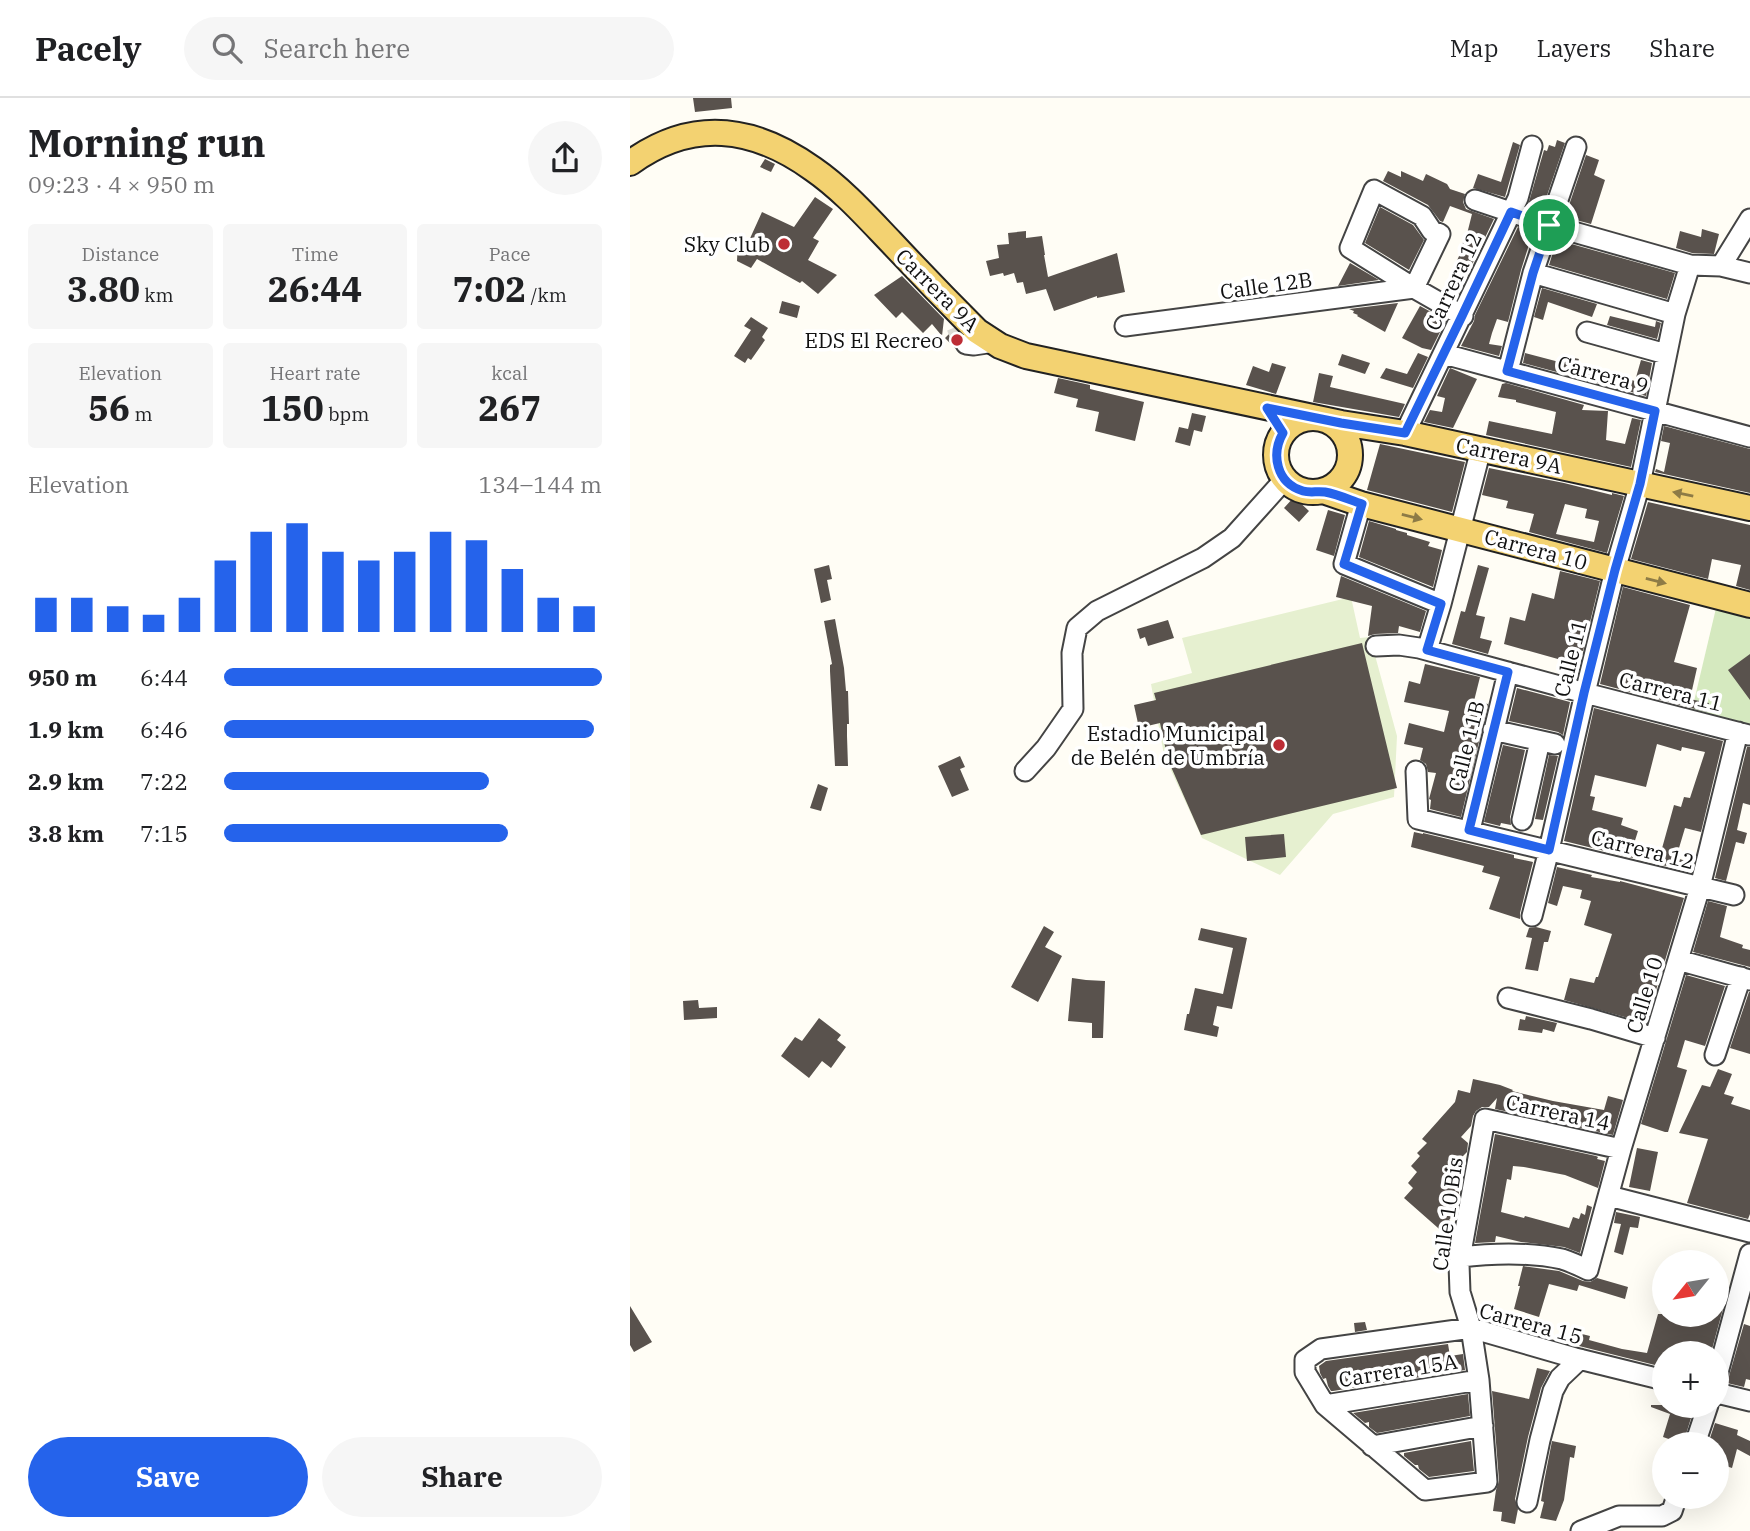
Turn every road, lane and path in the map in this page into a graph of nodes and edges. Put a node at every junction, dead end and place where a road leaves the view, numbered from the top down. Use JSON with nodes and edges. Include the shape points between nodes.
{"nodes":[{"id":1,"x":1532,"y":146,"type":"dead end"},
{"id":2,"x":1576,"y":147,"type":"dead end"},
{"id":3,"x":630,"y":163,"type":"edge"},
{"id":4,"x":1475,"y":200,"type":"dead end"},
{"id":5,"x":1511,"y":212,"type":"junction"},
{"id":6,"x":1750,"y":219,"type":"edge"},
{"id":7,"x":1549,"y":225,"type":"junction"},
{"id":8,"x":1690,"y":265,"type":"junction"},
{"id":9,"x":1721,"y":266,"type":"junction"},
{"id":10,"x":1533,"y":273,"type":"junction"},
{"id":11,"x":1750,"y":273,"type":"edge"},
{"id":12,"x":1414,"y":288,"type":"junction"},
{"id":13,"x":1675,"y":314,"type":"junction"},
{"id":14,"x":1462,"y":316,"type":"junction"},
{"id":15,"x":1125,"y":326,"type":"dead end"},
{"id":16,"x":1587,"y":332,"type":"dead end"},
{"id":17,"x":994,"y":342,"type":"junction"},
{"id":18,"x":966,"y":344,"type":"dead end"},
{"id":19,"x":1444,"y":354,"type":"junction"},
{"id":20,"x":1666,"y":354,"type":"junction"},
{"id":21,"x":1507,"y":371,"type":"junction"},
{"id":22,"x":1267,"y":408,"type":"junction"},
{"id":23,"x":1655,"y":411,"type":"junction"},
{"id":24,"x":1323,"y":419,"type":"junction"},
{"id":25,"x":1283,"y":433,"type":"junction"},
{"id":26,"x":1405,"y":433,"type":"junction"},
{"id":27,"x":1750,"y":437,"type":"edge"},
{"id":28,"x":1481,"y":449,"type":"junction"},
{"id":29,"x":1285,"y":480,"type":"junction"},
{"id":30,"x":1640,"y":484,"type":"junction"},
{"id":31,"x":1323,"y":491,"type":"junction"},
{"id":32,"x":1362,"y":504,"type":"junction"},
{"id":33,"x":1750,"y":508,"type":"edge"},
{"id":34,"x":1461,"y":529,"type":"junction"},
{"id":35,"x":1615,"y":570,"type":"junction"},
{"id":36,"x":1441,"y":604,"type":"junction"},
{"id":37,"x":1750,"y":605,"type":"edge"},
{"id":38,"x":1376,"y":646,"type":"dead end"},
{"id":39,"x":1427,"y":650,"type":"junction"},
{"id":40,"x":1508,"y":672,"type":"junction"},
{"id":41,"x":1584,"y":693,"type":"junction"},
{"id":42,"x":1493,"y":730,"type":"junction"},
{"id":43,"x":1744,"y":734,"type":"edge"},
{"id":44,"x":1025,"y":771,"type":"dead end"},
{"id":45,"x":1416,"y":771,"type":"dead end"},
{"id":46,"x":1522,"y":820,"type":"dead end"},
{"id":47,"x":1469,"y":830,"type":"junction"},
{"id":48,"x":1549,"y":850,"type":"junction"},
{"id":49,"x":1700,"y":887,"type":"junction"},
{"id":50,"x":1734,"y":895,"type":"dead end"},
{"id":51,"x":1532,"y":916,"type":"dead end"},
{"id":52,"x":1678,"y":960,"type":"junction"},
{"id":53,"x":1745,"y":979,"type":"edge"},
{"id":54,"x":1508,"y":998,"type":"dead end"},
{"id":55,"x":1655,"y":1038,"type":"junction"},
{"id":56,"x":1715,"y":1055,"type":"dead end"},
{"id":57,"x":1485,"y":1119,"type":"joint"},
{"id":58,"x":1621,"y":1149,"type":"junction"},
{"id":59,"x":1609,"y":1196,"type":"junction"},
{"id":60,"x":1750,"y":1232,"type":"edge"},
{"id":61,"x":1750,"y":1254,"type":"edge"},
{"id":62,"x":1460,"y":1256,"type":"junction"},
{"id":63,"x":1471,"y":1328,"type":"junction"},
{"id":64,"x":1726,"y":1341,"type":"edge"},
{"id":65,"x":1580,"y":1359,"type":"junction"},
{"id":66,"x":1652,"y":1377,"type":"edge"},
{"id":67,"x":1479,"y":1380,"type":"junction"},
{"id":68,"x":1729,"y":1396,"type":"edge"},
{"id":69,"x":1750,"y":1401,"type":"edge"},
{"id":70,"x":1325,"y":1405,"type":"junction"},
{"id":71,"x":1483,"y":1426,"type":"junction"},
{"id":72,"x":1372,"y":1446,"type":"junction"},
{"id":73,"x":1527,"y":1502,"type":"dead end"},
{"id":74,"x":1669,"y":1509,"type":"edge"},
{"id":75,"x":1581,"y":1531,"type":"edge"}],
"edges":[{"from":1,"to":5,"type":"street","name":"Carrera 12"},
{"from":2,"to":7,"type":"street"},
{"from":3,"to":17,"type":"main road","name":"Carrera 9A","via":[[668,142],[714,132],[744,135],[786,151],[855,204],[957,320]]},
{"from":4,"to":5,"type":"street"},
{"from":5,"to":7,"type":"street"},
{"from":5,"to":14,"type":"street","name":"Carrera 12"},
{"from":6,"to":9,"type":"street"},
{"from":7,"to":8,"type":"street"},
{"from":7,"to":10,"type":"street"},
{"from":8,"to":9,"type":"street"},
{"from":8,"to":13,"type":"street","name":"Calle 11"},
{"from":9,"to":11,"type":"street"},
{"from":10,"to":13,"type":"street"},
{"from":10,"to":21,"type":"street"},
{"from":12,"to":12,"type":"street","via":[[1440,234],[1432,231],[1422,216],[1374,190],[1350,248]]},
{"from":12,"to":14,"type":"street"},
{"from":12,"to":15,"type":"street","name":"Calle 12B"},
{"from":13,"to":20,"type":"street","name":"Calle 11"},
{"from":14,"to":19,"type":"street","name":"Carrera 12"},
{"from":16,"to":20,"type":"street"},
{"from":17,"to":18,"type":"street"},
{"from":17,"to":22,"type":"main road","name":"Carrera 9A","via":[[1026,356]]},
{"from":19,"to":21,"type":"street","name":"Carrera 9"},
{"from":19,"to":26,"type":"street","name":"Carrera 12"},
{"from":20,"to":23,"type":"street","name":"Calle 11"},
{"from":21,"to":23,"type":"street","name":"Carrera 9"},
{"from":22,"to":24,"type":"main road","name":"Carrera 9A"},
{"from":22,"to":25,"type":"main road"},
{"from":23,"to":27,"type":"street","name":"Carrera 9"},
{"from":23,"to":30,"type":"street","name":"Calle 11"},
{"from":24,"to":25,"type":"main road","via":[[1301,420]]},
{"from":24,"to":26,"type":"main road","name":"Carrera 9A"},
{"from":24,"to":31,"type":"main road","via":[[1342,433],[1350,456],[1342,478]]},
{"from":25,"to":29,"type":"main road","via":[[1276,456]]},
{"from":26,"to":28,"type":"main road","name":"Carrera 9A"},
{"from":28,"to":30,"type":"main road","name":"Carrera 9A"},
{"from":28,"to":34,"type":"street"},
{"from":29,"to":31,"type":"main road","via":[[1302,491]]},
{"from":29,"to":44,"type":"street","via":[[1232,538],[1203,558],[1097,611],[1077,628],[1072,653],[1073,709]]},
{"from":33,"to":30,"type":"main road","name":"Carrera 9A","one_way":true},
{"from":30,"to":35,"type":"street","name":"Calle 11"},
{"from":31,"to":32,"type":"main road","name":"Carrera 10"},
{"from":32,"to":34,"type":"main road","name":"Carrera 10","one_way":true},
{"from":32,"to":36,"type":"street","via":[[1344,564]]},
{"from":34,"to":35,"type":"main road","name":"Carrera 10"},
{"from":34,"to":36,"type":"street"},
{"from":35,"to":37,"type":"main road","name":"Carrera 10","one_way":true},
{"from":35,"to":41,"type":"street","name":"Calle 11"},
{"from":36,"to":39,"type":"street"},
{"from":38,"to":39,"type":"street","name":"Carrera 11"},
{"from":39,"to":40,"type":"street","name":"Carrera 11"},
{"from":40,"to":41,"type":"street","name":"Carrera 11"},
{"from":40,"to":42,"type":"street","name":"Calle 11B"},
{"from":41,"to":43,"type":"street","name":"Carrera 11"},
{"from":41,"to":48,"type":"street","name":"Calle 11"},
{"from":42,"to":46,"type":"street","via":[[1548,743]]},
{"from":42,"to":47,"type":"street","name":"Calle 11B"},
{"from":43,"to":49,"type":"street","name":"Calle 10"},
{"from":45,"to":47,"type":"street","name":"Carrera 12","via":[[1418,819]]},
{"from":47,"to":48,"type":"street","name":"Carrera 12"},
{"from":48,"to":49,"type":"street","name":"Carrera 12"},
{"from":48,"to":51,"type":"street","name":"Calle 11"},
{"from":49,"to":50,"type":"street","name":"Carrera 12"},
{"from":49,"to":52,"type":"street","name":"Calle 10"},
{"from":52,"to":53,"type":"street"},
{"from":52,"to":55,"type":"street","name":"Calle 10"},
{"from":53,"to":56,"type":"street"},
{"from":54,"to":55,"type":"street"},
{"from":55,"to":58,"type":"street","name":"Calle 10"},
{"from":57,"to":58,"type":"street","name":"Carrera 14"},
{"from":57,"to":62,"type":"street","name":"Calle 10 Bis"},
{"from":58,"to":59,"type":"street","name":"Calle 10"},
{"from":59,"to":60,"type":"street"},
{"from":59,"to":62,"type":"street","name":"Calle 10","via":[[1588,1270],[1563,1260],[1527,1255]]},
{"from":61,"to":64,"type":"street"},
{"from":62,"to":63,"type":"street","name":"Calle 10 Bis","via":[[1460,1292]]},
{"from":63,"to":65,"type":"street","name":"Carrera 15"},
{"from":63,"to":67,"type":"street","name":"Calle 10 Bis"},
{"from":63,"to":70,"type":"street","name":"Carrera 15","via":[[1321,1349],[1305,1360],[1306,1372]]},
{"from":65,"to":66,"type":"street","name":"Carrera 15"},
{"from":65,"to":73,"type":"street","via":[[1559,1378],[1553,1391]]},
{"from":67,"to":70,"type":"street","name":"Carrera 15A"},
{"from":67,"to":71,"type":"street","name":"Calle 10 Bis"},
{"from":68,"to":69,"type":"street"},
{"from":70,"to":72,"type":"street"},
{"from":71,"to":72,"type":"street"},
{"from":71,"to":72,"type":"street","name":"Calle 10 Bis","via":[[1487,1482],[1425,1490]]},
{"from":74,"to":75,"type":"street","via":[[1662,1516],[1619,1516]]}]}
